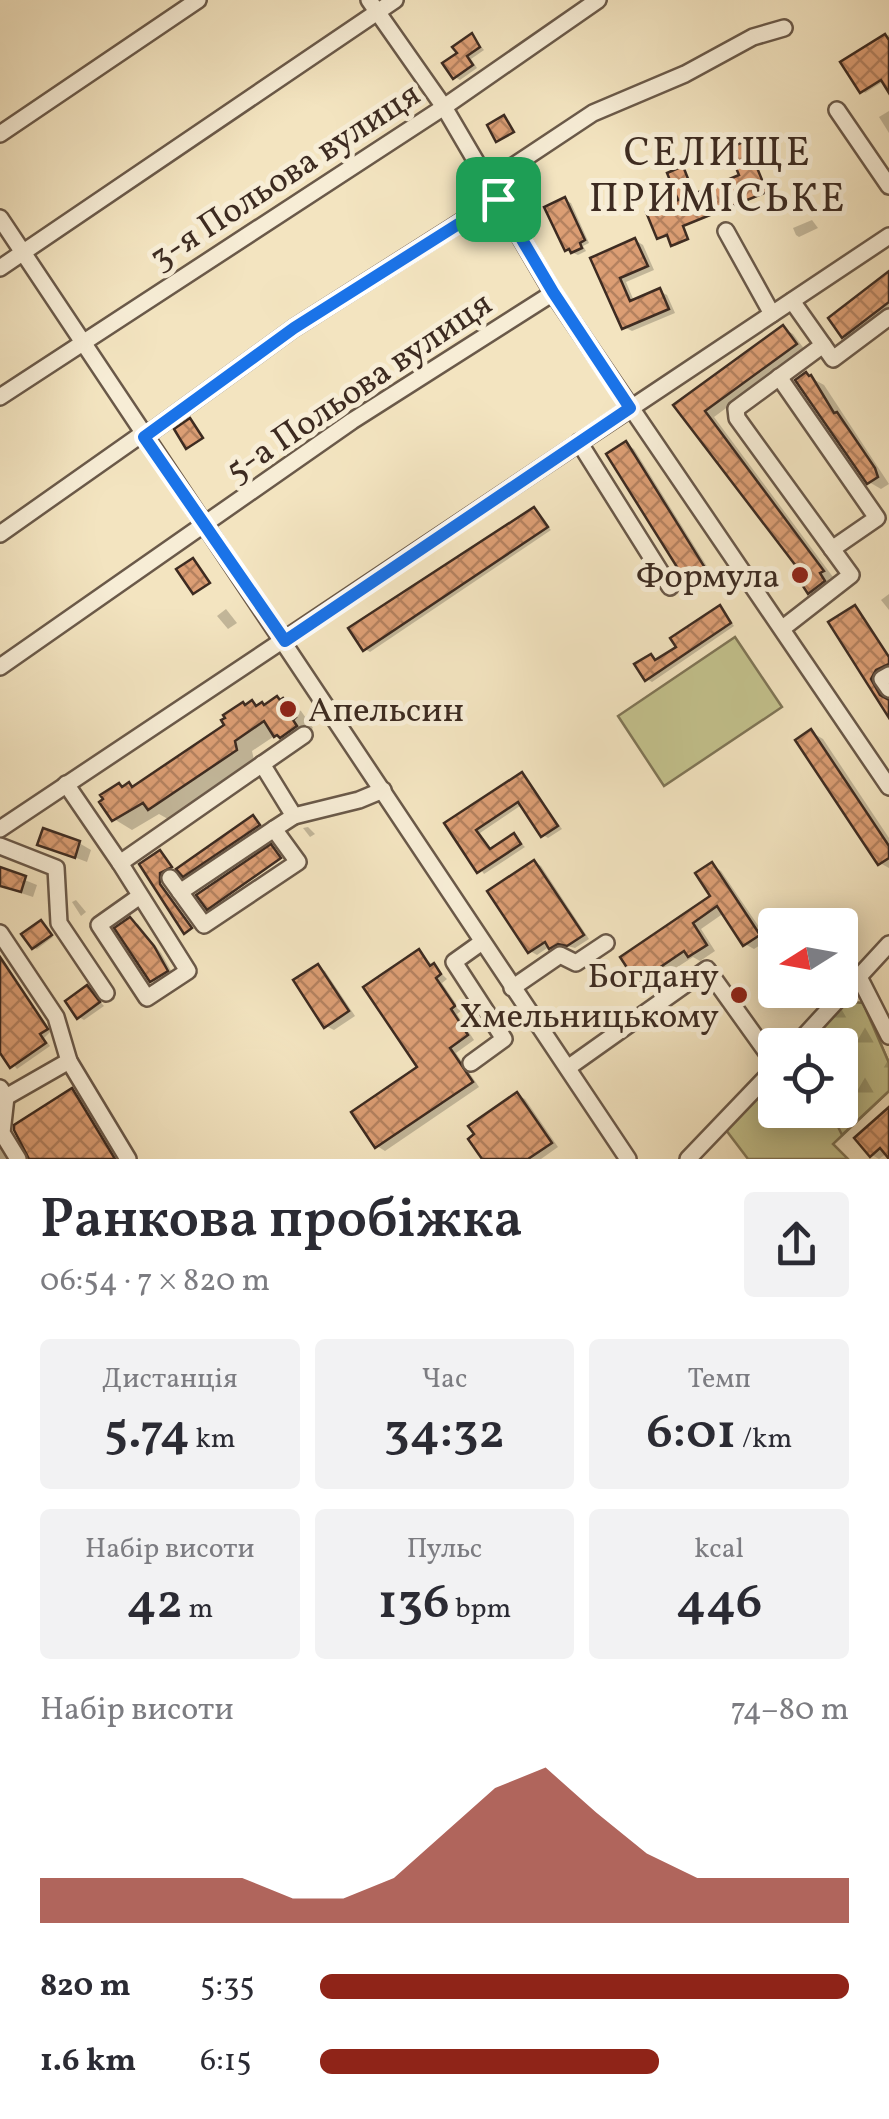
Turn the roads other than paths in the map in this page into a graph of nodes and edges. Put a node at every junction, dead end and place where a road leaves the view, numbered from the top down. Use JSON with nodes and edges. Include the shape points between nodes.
{"nodes":[{"id":1,"x":198,"y":0,"type":"edge"},
{"id":2,"x":395,"y":0,"type":"edge"},
{"id":3,"x":598,"y":0,"type":"edge"},
{"id":4,"x":373,"y":6,"type":"edge"},
{"id":5,"x":784,"y":28,"type":"dead end"},
{"id":6,"x":444,"y":107,"type":"junction"},
{"id":7,"x":836,"y":110,"type":"dead end"},
{"id":8,"x":0,"y":134,"type":"edge"},
{"id":9,"x":490,"y":182,"type":"junction"},
{"id":10,"x":889,"y":186,"type":"edge"},
{"id":11,"x":498,"y":199,"type":"junction"},
{"id":12,"x":0,"y":218,"type":"edge"},
{"id":13,"x":726,"y":231,"type":"dead end"},
{"id":14,"x":889,"y":236,"type":"edge"},
{"id":15,"x":23,"y":253,"type":"junction"},
{"id":16,"x":0,"y":268,"type":"edge"},
{"id":17,"x":553,"y":292,"type":"junction"},
{"id":18,"x":792,"y":301,"type":"junction"},
{"id":19,"x":772,"y":314,"type":"junction"},
{"id":20,"x":889,"y":317,"type":"edge"},
{"id":21,"x":80,"y":343,"type":"junction"},
{"id":22,"x":823,"y":345,"type":"junction"},
{"id":23,"x":779,"y":377,"type":"junction"},
{"id":24,"x":0,"y":397,"type":"edge"},
{"id":25,"x":630,"y":408,"type":"junction"},
{"id":26,"x":143,"y":436,"type":"junction"},
{"id":27,"x":579,"y":442,"type":"junction"},
{"id":28,"x":204,"y":526,"type":"junction"},
{"id":29,"x":0,"y":534,"type":"edge"},
{"id":30,"x":832,"y":549,"type":"junction"},
{"id":31,"x":670,"y":587,"type":"dead end"},
{"id":32,"x":783,"y":628,"type":"junction"},
{"id":33,"x":285,"y":641,"type":"junction"},
{"id":34,"x":0,"y":667,"type":"edge"},
{"id":35,"x":889,"y":675,"type":"edge"},
{"id":36,"x":889,"y":689,"type":"edge"},
{"id":37,"x":304,"y":735,"type":"dead end"},
{"id":38,"x":262,"y":764,"type":"junction"},
{"id":39,"x":66,"y":784,"type":"junction"},
{"id":40,"x":889,"y":787,"type":"edge"},
{"id":41,"x":383,"y":790,"type":"junction"},
{"id":42,"x":294,"y":816,"type":"junction"},
{"id":43,"x":0,"y":829,"type":"edge"},
{"id":44,"x":274,"y":829,"type":"junction"},
{"id":45,"x":0,"y":846,"type":"edge"},
{"id":46,"x":120,"y":864,"type":"junction"},
{"id":47,"x":140,"y":896,"type":"junction"},
{"id":48,"x":0,"y":933,"type":"edge"},
{"id":49,"x":482,"y":942,"type":"junction"},
{"id":50,"x":606,"y":943,"type":"dead end"},
{"id":51,"x":889,"y":944,"type":"edge"},
{"id":52,"x":859,"y":977,"type":"junction"},
{"id":53,"x":512,"y":988,"type":"junction"},
{"id":54,"x":106,"y":993,"type":"dead end"},
{"id":55,"x":812,"y":1028,"type":"edge"},
{"id":56,"x":889,"y":1036,"type":"edge"},
{"id":57,"x":758,"y":1042,"type":"edge"},
{"id":58,"x":69,"y":1060,"type":"junction"},
{"id":59,"x":471,"y":1063,"type":"dead end"},
{"id":60,"x":569,"y":1067,"type":"junction"},
{"id":61,"x":758,"y":1084,"type":"edge"},
{"id":62,"x":3,"y":1093,"type":"edge"},
{"id":63,"x":18,"y":1159,"type":"edge"},
{"id":64,"x":128,"y":1159,"type":"edge"},
{"id":65,"x":628,"y":1159,"type":"edge"},
{"id":66,"x":688,"y":1159,"type":"edge"}],
"edges":[{"from":1,"to":8,"type":"street"},
{"from":2,"to":4,"type":"street"},
{"from":3,"to":6,"type":"street","name":"3-я Польова вулиця"},
{"from":4,"to":6,"type":"street"},
{"from":4,"to":15,"type":"street"},
{"from":5,"to":9,"type":"street","via":[[594,113]]},
{"from":6,"to":9,"type":"street"},
{"from":6,"to":21,"type":"street","name":"3-я Польова вулиця"},
{"from":7,"to":10,"type":"street"},
{"from":9,"to":11,"type":"street"},
{"from":11,"to":17,"type":"street"},
{"from":11,"to":26,"type":"street","via":[[294,328]]},
{"from":12,"to":15,"type":"street"},
{"from":13,"to":19,"type":"street"},
{"from":14,"to":18,"type":"street"},
{"from":15,"to":16,"type":"street"},
{"from":15,"to":21,"type":"street"},
{"from":17,"to":25,"type":"street"},
{"from":17,"to":28,"type":"street","name":"5-а Польова вулиця"},
{"from":18,"to":19,"type":"street"},
{"from":18,"to":22,"type":"street"},
{"from":19,"to":25,"type":"street"},
{"from":20,"to":22,"type":"street","via":[[833,359]]},
{"from":21,"to":24,"type":"street","name":"3-я Польова вулиця"},
{"from":21,"to":26,"type":"street"},
{"from":22,"to":23,"type":"street"},
{"from":23,"to":30,"type":"street","via":[[736,409],[737,418]]},
{"from":23,"to":30,"type":"street","via":[[878,518]]},
{"from":25,"to":27,"type":"street"},
{"from":25,"to":32,"type":"street"},
{"from":26,"to":28,"type":"street"},
{"from":26,"to":29,"type":"street"},
{"from":27,"to":31,"type":"street"},
{"from":27,"to":33,"type":"street"},
{"from":28,"to":33,"type":"street"},
{"from":28,"to":34,"type":"street","name":"5-а Польова вулиця"},
{"from":30,"to":32,"type":"street","via":[[851,575]]},
{"from":32,"to":40,"type":"street"},
{"from":33,"to":39,"type":"street"},
{"from":33,"to":41,"type":"street"},
{"from":35,"to":36,"type":"street","via":[[882,679]]},
{"from":37,"to":38,"type":"street"},
{"from":38,"to":42,"type":"street"},
{"from":38,"to":46,"type":"street"},
{"from":39,"to":43,"type":"street"},
{"from":39,"to":46,"type":"street"},
{"from":41,"to":42,"type":"street"},
{"from":41,"to":49,"type":"street"},
{"from":42,"to":44,"type":"street"},
{"from":44,"to":44,"type":"street","via":[[298,862],[204,926],[175,885]]},
{"from":45,"to":54,"type":"street","via":[[56,868],[59,923]]},
{"from":46,"to":47,"type":"street"},
{"from":47,"to":47,"type":"street","via":[[188,971],[147,998],[99,925]]},
{"from":48,"to":58,"type":"street","via":[[56,1017]]},
{"from":49,"to":53,"type":"street"},
{"from":49,"to":59,"type":"street","via":[[454,962],[504,1039]]},
{"from":50,"to":53,"type":"street","via":[[576,963],[560,955]]},
{"from":51,"to":52,"type":"street"},
{"from":52,"to":55,"type":"street"},
{"from":52,"to":56,"type":"street"},
{"from":53,"to":60,"type":"street"},
{"from":57,"to":60,"type":"street","via":[[706,969]]},
{"from":58,"to":62,"type":"street"},
{"from":58,"to":64,"type":"street"},
{"from":60,"to":65,"type":"street"},
{"from":61,"to":66,"type":"street"},
{"from":62,"to":63,"type":"street","via":[[2,1132]]}]}
